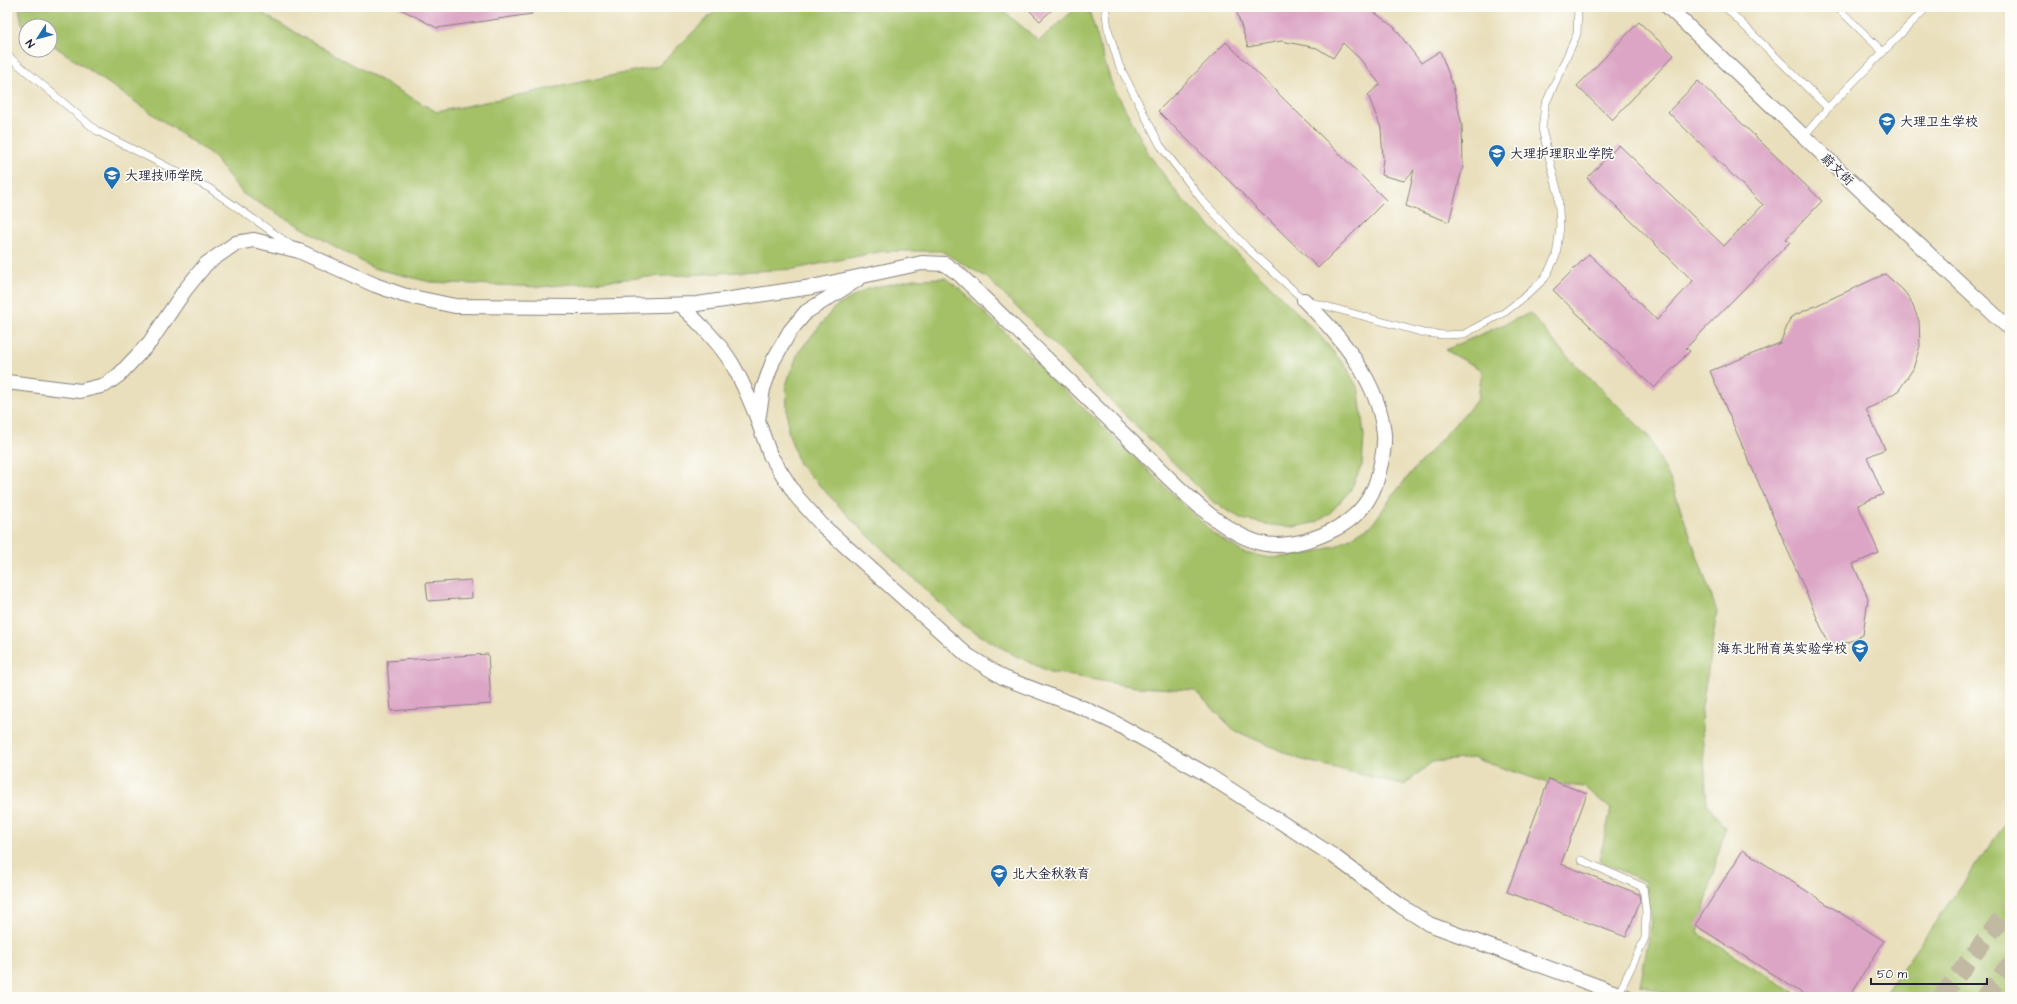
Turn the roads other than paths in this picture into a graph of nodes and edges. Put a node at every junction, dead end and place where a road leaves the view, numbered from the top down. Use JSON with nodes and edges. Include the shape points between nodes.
{"nodes":[{"id":1,"x":1105,"y":7,"type":"edge"},
{"id":2,"x":1578,"y":7,"type":"edge"},
{"id":3,"x":1668,"y":7,"type":"edge"},
{"id":4,"x":1725,"y":7,"type":"edge"},
{"id":5,"x":1837,"y":7,"type":"edge"},
{"id":6,"x":1927,"y":7,"type":"edge"},
{"id":7,"x":1883,"y":52,"type":"junction"},
{"id":8,"x":7,"y":56,"type":"edge"},
{"id":9,"x":1828,"y":108,"type":"junction"},
{"id":10,"x":1804,"y":136,"type":"junction"},
{"id":11,"x":299,"y":251,"type":"junction"},
{"id":12,"x":867,"y":274,"type":"junction"},
{"id":13,"x":1304,"y":300,"type":"junction"},
{"id":14,"x":680,"y":304,"type":"junction"},
{"id":15,"x":2008,"y":324,"type":"edge"},
{"id":16,"x":7,"y":382,"type":"edge"},
{"id":17,"x":758,"y":420,"type":"junction"},
{"id":18,"x":1581,"y":860,"type":"dead end"},
{"id":19,"x":1623,"y":996,"type":"edge"}],
"edges":[{"from":1,"to":13,"type":"lane","via":[[1108,29],[1119,65],[1160,145],[1202,200],[1247,248]]},
{"from":2,"to":13,"type":"lane","via":[[1577,34],[1545,105],[1542,129],[1558,193],[1560,227],[1556,256],[1545,278],[1505,312],[1464,334],[1424,333]]},
{"from":3,"to":10,"type":"street","name":"蔚文街"},
{"from":4,"to":9,"type":"lane"},
{"from":5,"to":7,"type":"lane"},
{"from":6,"to":7,"type":"lane"},
{"from":7,"to":9,"type":"lane"},
{"from":8,"to":11,"type":"lane","via":[[97,131],[209,188]]},
{"from":9,"to":10,"type":"lane"},
{"from":10,"to":15,"type":"street","name":"蔚文街"},
{"from":11,"to":14,"type":"street","via":[[403,295],[455,306],[579,307]]},
{"from":11,"to":16,"type":"street","via":[[254,240],[236,243],[218,255],[206,264],[185,290],[150,342],[119,375],[105,385],[80,391]]},
{"from":12,"to":13,"type":"street","via":[[922,263],[946,264],[1212,517],[1255,542],[1278,544],[1314,540],[1344,525],[1373,493],[1382,461],[1384,435],[1376,401],[1364,375],[1340,337]]},
{"from":12,"to":14,"type":"street","via":[[804,288],[697,304]]},
{"from":12,"to":17,"type":"street","via":[[806,312],[790,331],[772,361],[763,389]]},
{"from":14,"to":17,"type":"street","via":[[708,332],[730,361]]},
{"from":17,"to":19,"type":"street","via":[[770,454],[797,497],[823,526],[967,655],[1004,678],[1115,723],[1206,774],[1335,857],[1429,924]]},
{"from":18,"to":19,"type":"lane","via":[[1643,887],[1646,912],[1645,938]]}]}
